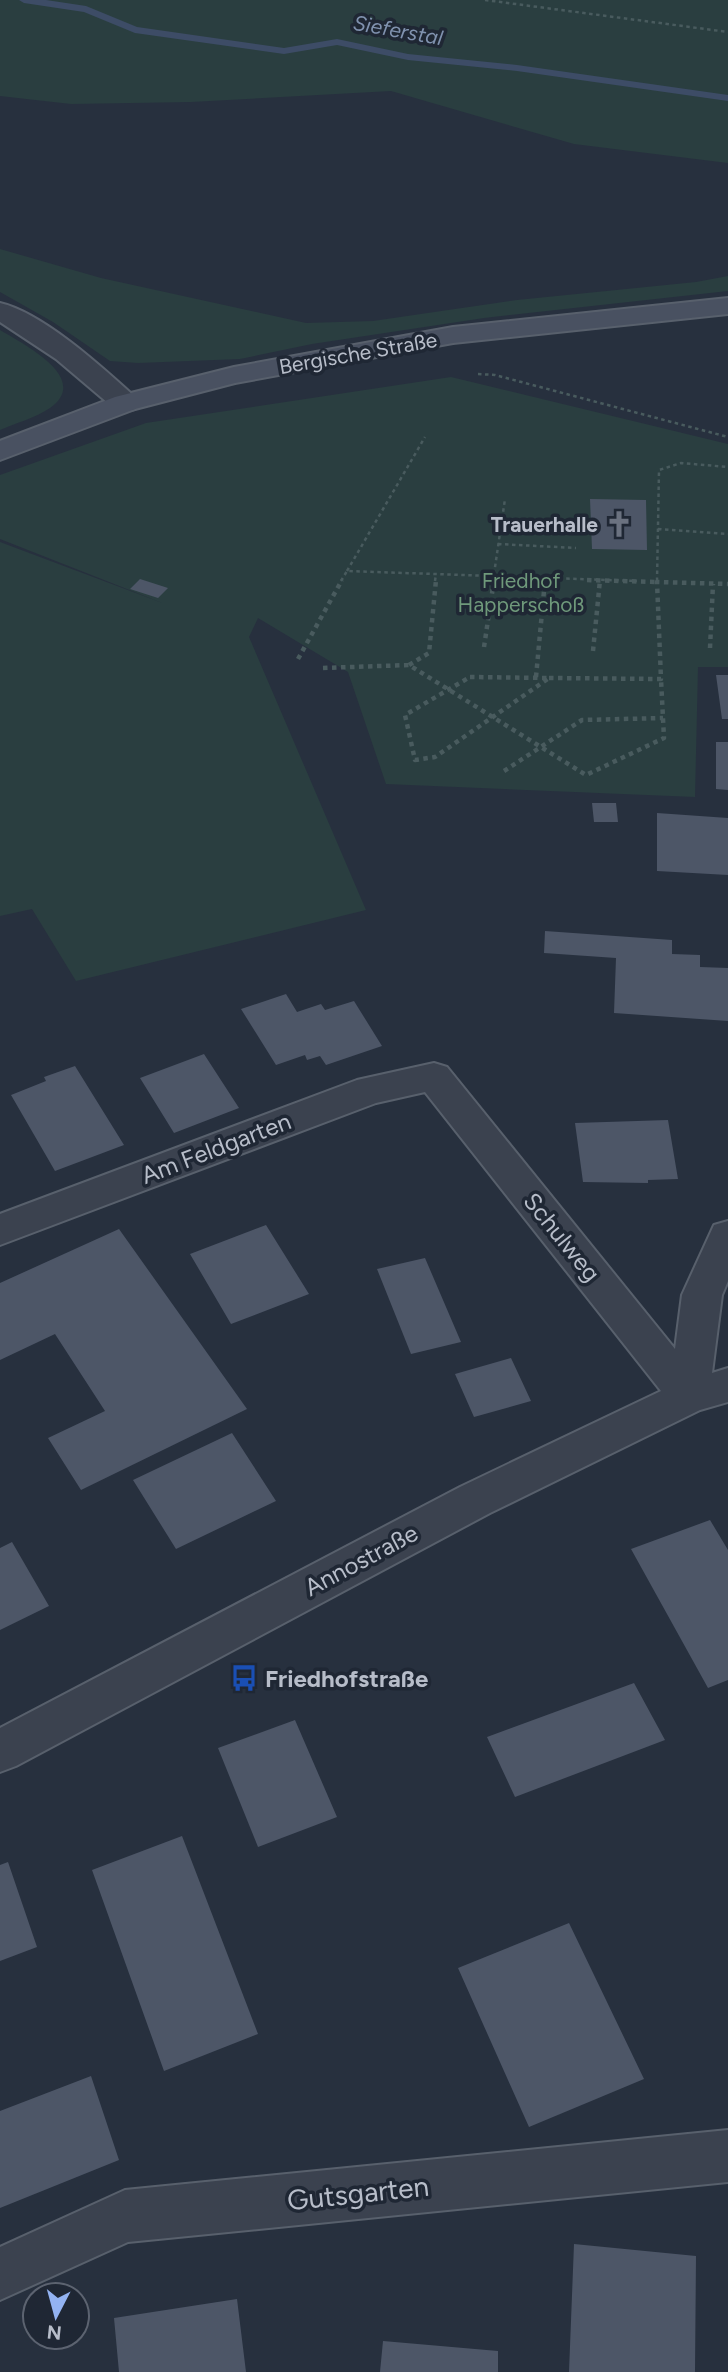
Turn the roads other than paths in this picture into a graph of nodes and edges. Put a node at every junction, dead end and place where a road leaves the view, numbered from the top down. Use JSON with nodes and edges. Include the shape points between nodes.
{"nodes":[{"id":1,"x":728,"y":306,"type":"edge"},
{"id":2,"x":0,"y":311,"type":"edge"},
{"id":3,"x":125,"y":403,"type":"junction"},
{"id":4,"x":0,"y":452,"type":"edge"},
{"id":5,"x":434,"y":1077,"type":"joint"},
{"id":6,"x":0,"y":1230,"type":"edge"},
{"id":7,"x":728,"y":1236,"type":"edge"},
{"id":8,"x":709,"y":1390,"type":"edge"},
{"id":9,"x":0,"y":1751,"type":"edge"},
{"id":10,"x":728,"y":2156,"type":"edge"},
{"id":11,"x":0,"y":2274,"type":"edge"}],
"edges":[{"from":1,"to":3,"type":"main road","name":"Bergische Straße","via":[[453,335],[234,375]]},
{"from":2,"to":3,"type":"street","via":[[88,368]]},
{"from":3,"to":4,"type":"main road","name":"Bergische Straße"},
{"from":5,"to":6,"type":"street","name":"Am Feldgarten","via":[[370,1090]]},
{"from":5,"to":8,"type":"street","name":"Schulweg"},
{"from":7,"to":8,"type":"street","via":[[702,1295]]},
{"from":8,"to":9,"type":"street","name":"Annostraße","via":[[475,1500]]},
{"from":10,"to":11,"type":"street","name":"Gutsgarten","via":[[125,2216]]}]}
